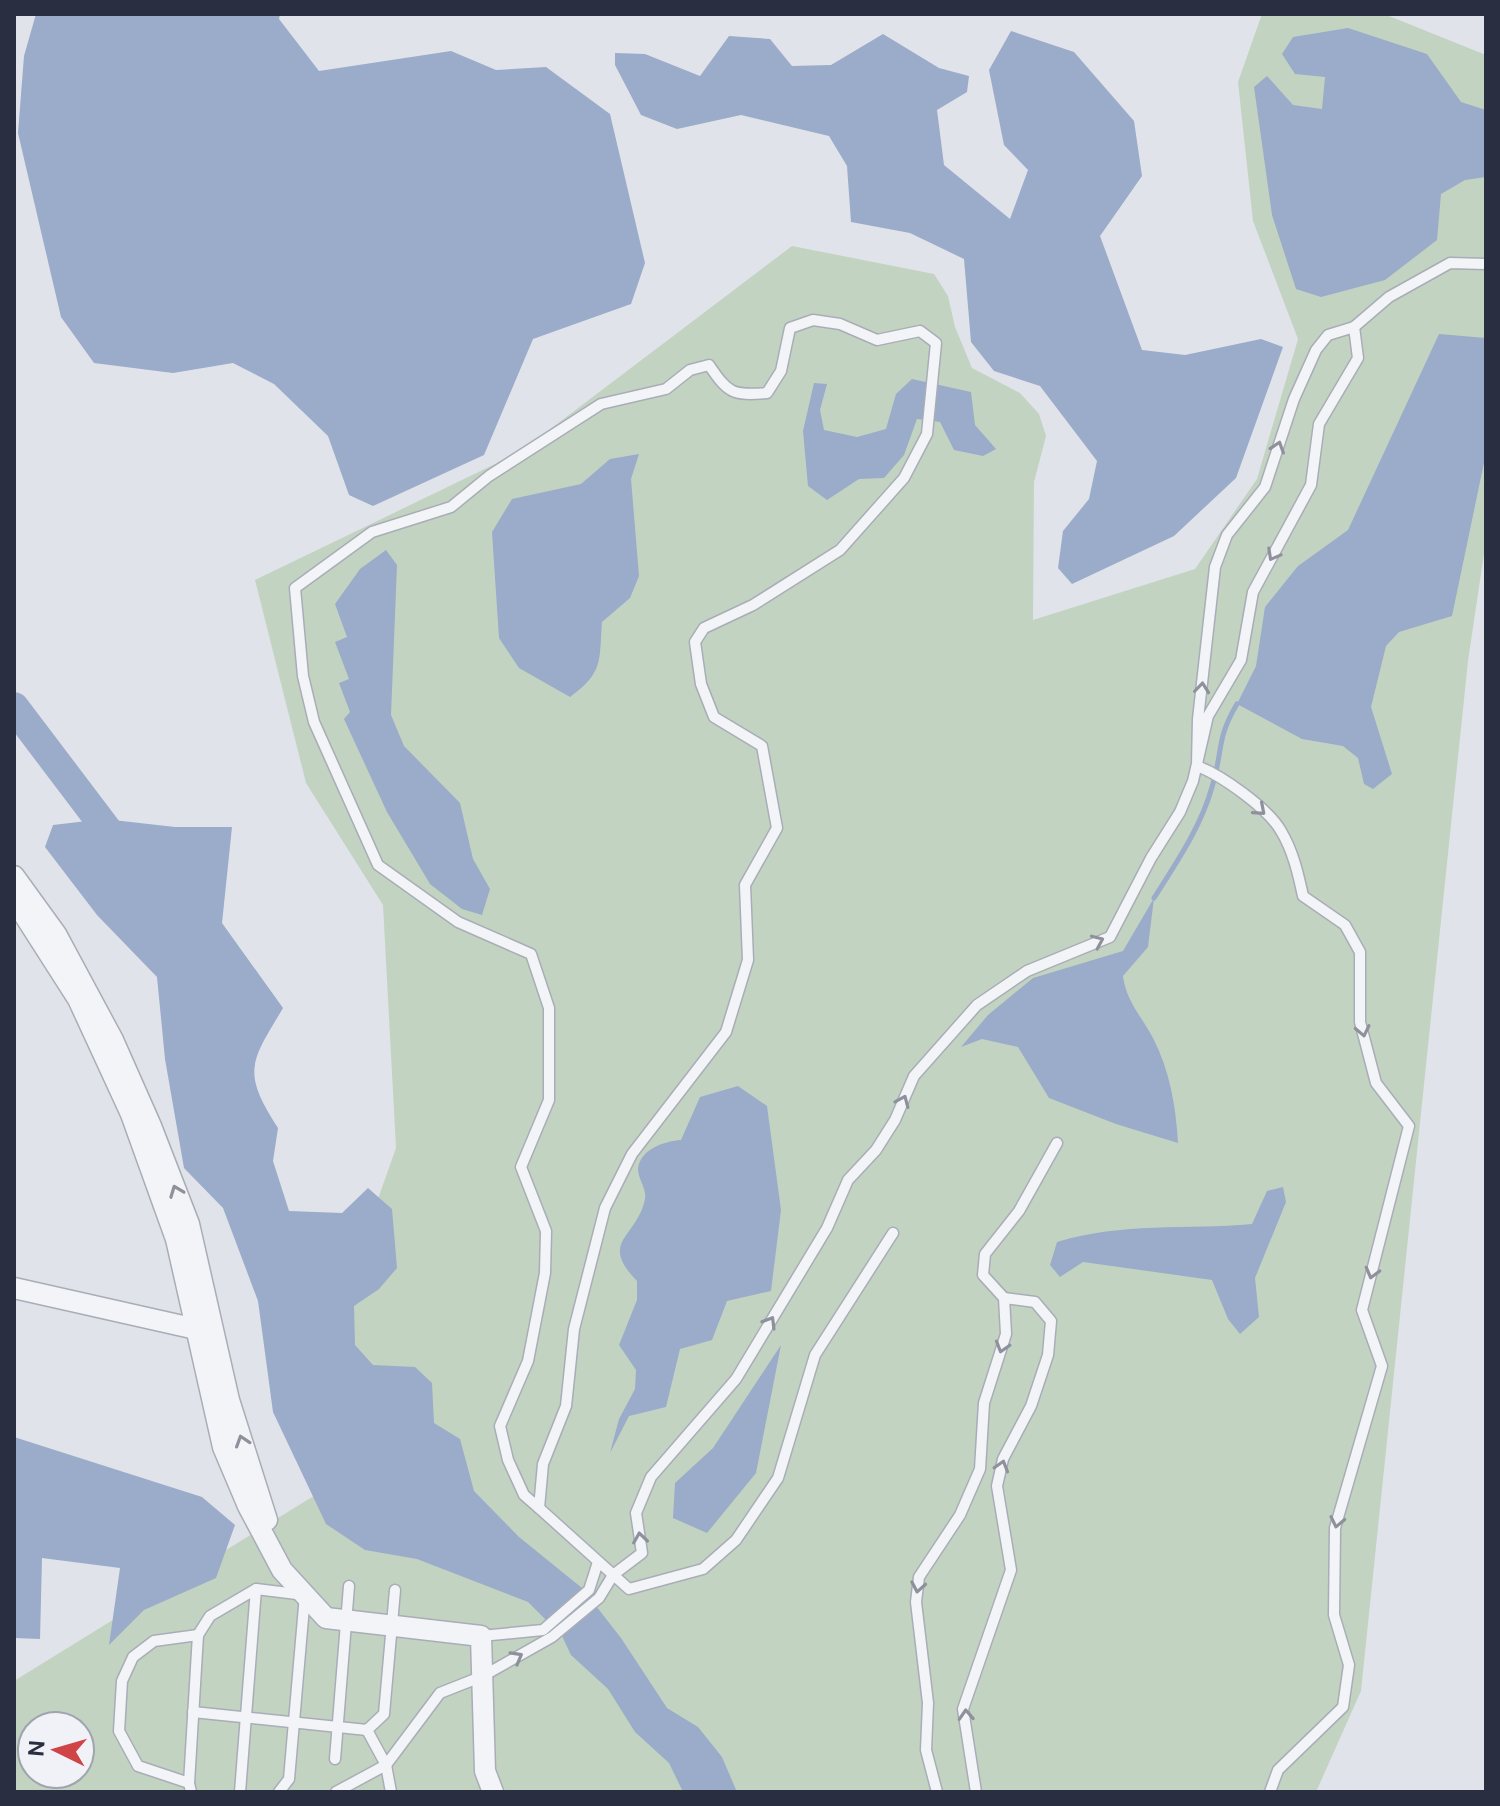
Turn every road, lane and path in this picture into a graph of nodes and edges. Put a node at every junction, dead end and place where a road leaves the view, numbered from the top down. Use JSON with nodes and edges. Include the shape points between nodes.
{"nodes":[{"id":1,"x":1486,"y":264,"type":"edge"},
{"id":2,"x":1354,"y":327,"type":"junction"},
{"id":3,"x":1197,"y":766,"type":"junction"},
{"id":4,"x":14,"y":876,"type":"edge"},
{"id":5,"x":14,"y":899,"type":"edge"},
{"id":6,"x":1057,"y":1143,"type":"dead end"},
{"id":7,"x":893,"y":1233,"type":"dead end"},
{"id":8,"x":14,"y":1288,"type":"edge"},
{"id":9,"x":1004,"y":1298,"type":"junction"},
{"id":10,"x":205,"y":1325,"type":"junction"},
{"id":11,"x":539,"y":1508,"type":"junction"},
{"id":12,"x":598,"y":1562,"type":"junction"},
{"id":13,"x":613,"y":1575,"type":"junction"},
{"id":14,"x":349,"y":1586,"type":"dead end"},
{"id":15,"x":256,"y":1589,"type":"junction"},
{"id":16,"x":395,"y":1590,"type":"dead end"},
{"id":17,"x":305,"y":1595,"type":"junction"},
{"id":18,"x":346,"y":1620,"type":"junction"},
{"id":19,"x":392,"y":1625,"type":"junction"},
{"id":20,"x":548,"y":1634,"type":"junction"},
{"id":21,"x":198,"y":1635,"type":"junction"},
{"id":22,"x":481,"y":1636,"type":"junction"},
{"id":23,"x":483,"y":1676,"type":"junction"},
{"id":24,"x":193,"y":1712,"type":"junction"},
{"id":25,"x":245,"y":1716,"type":"junction"},
{"id":26,"x":292,"y":1722,"type":"junction"},
{"id":27,"x":338,"y":1725,"type":"junction"},
{"id":28,"x":367,"y":1730,"type":"junction"},
{"id":29,"x":335,"y":1759,"type":"dead end"},
{"id":30,"x":386,"y":1765,"type":"junction"},
{"id":31,"x":190,"y":1788,"type":"edge"},
{"id":32,"x":240,"y":1792,"type":"edge"},
{"id":33,"x":279,"y":1792,"type":"edge"},
{"id":34,"x":336,"y":1792,"type":"edge"},
{"id":35,"x":391,"y":1792,"type":"edge"},
{"id":36,"x":493,"y":1792,"type":"edge"},
{"id":37,"x":937,"y":1792,"type":"edge"},
{"id":38,"x":976,"y":1792,"type":"edge"},
{"id":39,"x":1270,"y":1792,"type":"edge"}],
"edges":[{"from":1,"to":2,"type":"lane","via":[[1450,263],[1389,297]]},
{"from":2,"to":3,"type":"lane","one_way":true,"via":[[1358,358],[1319,424],[1311,485],[1253,592],[1241,660],[1208,716]]},
{"from":3,"to":2,"type":"lane","one_way":true,"via":[[1215,567],[1227,535],[1265,487],[1316,350],[1328,335]]},
{"from":13,"to":3,"type":"lane","one_way":true,"via":[[642,1553],[636,1513],[651,1477],[736,1379],[827,1228],[848,1180],[895,1120],[914,1076],[977,1005],[1027,971],[1110,937],[1180,812]]},
{"from":3,"to":39,"type":"lane","one_way":true,"via":[[1219,774],[1279,827],[1303,896],[1345,925],[1360,952],[1360,1022],[1376,1083],[1409,1126],[1362,1310],[1382,1366],[1335,1528],[1334,1615],[1349,1665],[1343,1707],[1278,1770]]},
{"from":10,"to":4,"type":"street","one_way":true,"via":[[189,1224],[120,1054],[56,934]]},
{"from":5,"to":10,"type":"street","via":[[78,999],[131,1114]]},
{"from":6,"to":9,"type":"lane","via":[[1019,1211],[985,1254],[983,1275]]},
{"from":7,"to":13,"type":"lane","via":[[815,1355],[778,1478],[736,1540],[703,1569],[629,1589]]},
{"from":8,"to":10,"type":"street"},
{"from":9,"to":37,"type":"lane","one_way":true,"via":[[1006,1334],[984,1403],[980,1469],[960,1515],[919,1577],[916,1602],[928,1703],[926,1750]]},
{"from":38,"to":9,"type":"lane","one_way":true,"via":[[963,1709],[1011,1570],[997,1486],[1003,1459],[1031,1406],[1048,1355],[1051,1321],[1035,1302]]},
{"from":10,"to":17,"type":"street","via":[[223,1447],[282,1570]]},
{"from":11,"to":11,"type":"lane","via":[[543,1464],[566,1406],[574,1329],[605,1208],[632,1154],[726,1032],[748,960],[745,885],[777,828],[762,746],[714,717],[701,684],[695,642],[704,628],[753,605],[840,550],[904,478],[927,434],[935,375],[936,343],[920,331],[877,340],[840,324],[813,320],[790,328],[781,371],[767,393],[741,396],[725,388],[709,365],[690,370],[666,389],[601,404],[489,476],[451,507],[372,532],[295,588],[303,676],[314,722],[378,865],[458,922],[531,954],[549,1008],[549,1100],[521,1167],[546,1231],[545,1273],[528,1361],[500,1426],[524,1495]]},
{"from":11,"to":12,"type":"lane"},
{"from":12,"to":13,"type":"lane"},
{"from":12,"to":20,"type":"lane","via":[[589,1590]]},
{"from":13,"to":20,"type":"lane","via":[[599,1598]]},
{"from":14,"to":18,"type":"lane"},
{"from":15,"to":17,"type":"lane"},
{"from":15,"to":21,"type":"lane","via":[[210,1616]]},
{"from":15,"to":25,"type":"lane"},
{"from":16,"to":19,"type":"lane"},
{"from":17,"to":18,"type":"street","via":[[326,1618]]},
{"from":17,"to":26,"type":"lane"},
{"from":18,"to":19,"type":"street"},
{"from":18,"to":27,"type":"lane"},
{"from":19,"to":22,"type":"street"},
{"from":19,"to":28,"type":"lane","via":[[384,1714]]},
{"from":20,"to":22,"type":"lane"},
{"from":23,"to":20,"type":"lane","one_way":true},
{"from":21,"to":24,"type":"lane"},
{"from":21,"to":31,"type":"lane","via":[[154,1641],[133,1657],[122,1681],[119,1731],[138,1766]]},
{"from":22,"to":23,"type":"street"},
{"from":23,"to":30,"type":"lane","via":[[440,1693]]},
{"from":23,"to":36,"type":"street","via":[[485,1771]]},
{"from":24,"to":25,"type":"lane"},
{"from":24,"to":31,"type":"lane"},
{"from":25,"to":26,"type":"lane"},
{"from":25,"to":32,"type":"lane"},
{"from":26,"to":27,"type":"lane"},
{"from":26,"to":33,"type":"lane","via":[[289,1779]]},
{"from":27,"to":28,"type":"lane"},
{"from":27,"to":29,"type":"lane"},
{"from":28,"to":30,"type":"lane"},
{"from":30,"to":34,"type":"lane"},
{"from":30,"to":35,"type":"lane"}]}
